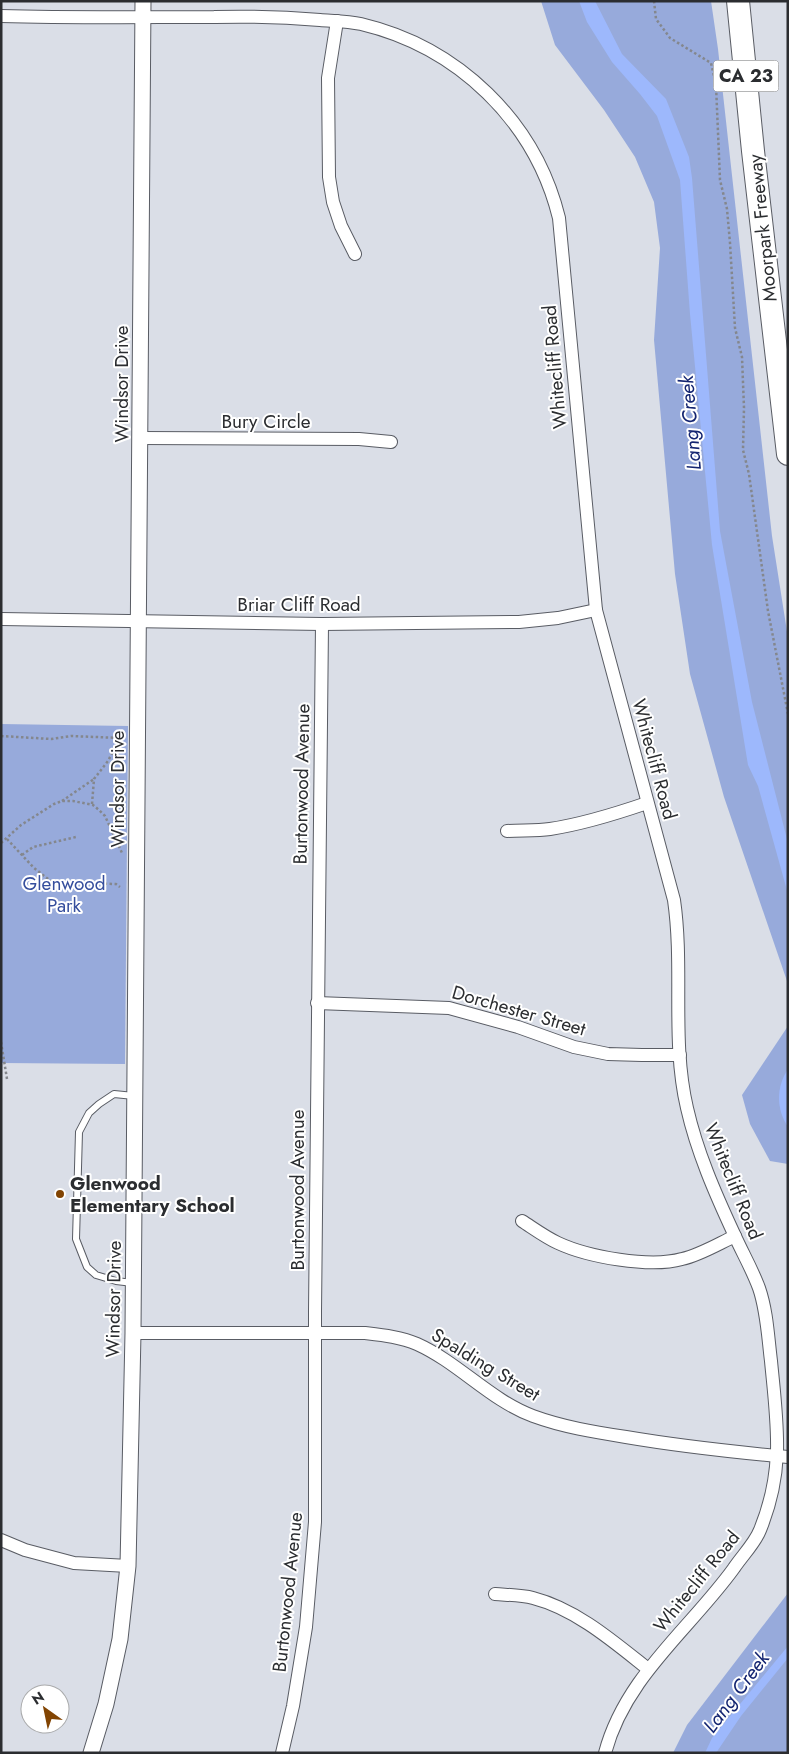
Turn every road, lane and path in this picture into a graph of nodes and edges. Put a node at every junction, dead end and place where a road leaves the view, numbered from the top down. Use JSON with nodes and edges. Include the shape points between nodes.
{"nodes":[{"id":1,"x":143,"y":1,"type":"edge"},
{"id":2,"x":654,"y":1,"type":"edge"},
{"id":3,"x":727,"y":1,"type":"edge"},
{"id":4,"x":738,"y":1,"type":"edge"},
{"id":5,"x":1,"y":16,"type":"edge"},
{"id":6,"x":143,"y":17,"type":"junction"},
{"id":7,"x":337,"y":21,"type":"junction"},
{"id":8,"x":754,"y":151,"type":"junction"},
{"id":9,"x":355,"y":254,"type":"dead end"},
{"id":10,"x":140,"y":438,"type":"junction"},
{"id":11,"x":392,"y":442,"type":"dead end"},
{"id":12,"x":788,"y":454,"type":"edge"},
{"id":13,"x":596,"y":610,"type":"junction"},
{"id":14,"x":1,"y":618,"type":"edge"},
{"id":15,"x":139,"y":621,"type":"junction"},
{"id":16,"x":322,"y":624,"type":"junction"},
{"id":17,"x":788,"y":714,"type":"edge"},
{"id":18,"x":1,"y":736,"type":"edge"},
{"id":19,"x":94,"y":780,"type":"junction"},
{"id":20,"x":62,"y":801,"type":"junction"},
{"id":21,"x":647,"y":803,"type":"junction"},
{"id":22,"x":92,"y":805,"type":"junction"},
{"id":23,"x":507,"y":831,"type":"dead end"},
{"id":24,"x":76,"y":837,"type":"dead end"},
{"id":25,"x":8,"y":839,"type":"junction"},
{"id":26,"x":1,"y":843,"type":"edge"},
{"id":27,"x":122,"y":854,"type":"dead end"},
{"id":28,"x":22,"y":855,"type":"junction"},
{"id":29,"x":120,"y":887,"type":"dead end"},
{"id":30,"x":318,"y":1003,"type":"junction"},
{"id":31,"x":1,"y":1042,"type":"edge"},
{"id":32,"x":680,"y":1055,"type":"junction"},
{"id":33,"x":7,"y":1079,"type":"dead end"},
{"id":34,"x":135,"y":1096,"type":"junction"},
{"id":35,"x":522,"y":1221,"type":"dead end"},
{"id":36,"x":735,"y":1236,"type":"junction"},
{"id":37,"x":133,"y":1283,"type":"junction"},
{"id":38,"x":133,"y":1333,"type":"junction"},
{"id":39,"x":316,"y":1334,"type":"junction"},
{"id":40,"x":783,"y":1456,"type":"edge"},
{"id":41,"x":1,"y":1540,"type":"edge"},
{"id":42,"x":128,"y":1566,"type":"junction"},
{"id":43,"x":495,"y":1594,"type":"dead end"},
{"id":44,"x":648,"y":1669,"type":"junction"},
{"id":45,"x":91,"y":1753,"type":"edge"},
{"id":46,"x":282,"y":1753,"type":"edge"},
{"id":47,"x":606,"y":1753,"type":"edge"}],
"edges":[{"from":1,"to":6,"type":"street","name":"Windsor Drive"},
{"from":2,"to":17,"type":"path","via":[[656,19],[670,38],[712,63],[720,180],[728,218],[735,328],[742,357],[743,450]]},
{"from":3,"to":8,"type":"highway"},
{"from":4,"to":8,"type":"highway","name":"Moorpark Freeway","number":"CA 23"},
{"from":5,"to":6,"type":"street","name":"Whitecliff Road"},
{"from":6,"to":7,"type":"street","name":"Whitecliff Road","via":[[274,16]]},
{"from":6,"to":10,"type":"street","name":"Windsor Drive"},
{"from":7,"to":9,"type":"street","via":[[328,78],[329,177],[338,218]]},
{"from":7,"to":13,"type":"street","name":"Whitecliff Road","via":[[359,24],[411,40],[457,67],[506,114],[524,138],[548,183],[559,218]]},
{"from":8,"to":12,"type":"highway","name":"Moorpark Freeway","number":"CA 23"},
{"from":10,"to":11,"type":"street","name":"Bury Circle"},
{"from":10,"to":15,"type":"street","name":"Windsor Drive"},
{"from":13,"to":16,"type":"street","name":"Briar Cliff Road","via":[[519,622]]},
{"from":13,"to":21,"type":"street","name":"Whitecliff Road"},
{"from":14,"to":15,"type":"street","name":"Briar Cliff Road"},
{"from":15,"to":16,"type":"street","name":"Briar Cliff Road"},
{"from":15,"to":34,"type":"street","name":"Windsor Drive"},
{"from":16,"to":30,"type":"street","name":"Burtonwood Avenue"},
{"from":18,"to":19,"type":"path","via":[[120,738]]},
{"from":19,"to":20,"type":"path"},
{"from":19,"to":22,"type":"path"},
{"from":20,"to":22,"type":"path"},
{"from":20,"to":25,"type":"path","via":[[21,825]]},
{"from":21,"to":23,"type":"street","via":[[568,826]]},
{"from":21,"to":32,"type":"street","name":"Whitecliff Road","via":[[672,891],[678,925]]},
{"from":22,"to":27,"type":"path","via":[[105,816]]},
{"from":24,"to":28,"type":"path","via":[[33,847]]},
{"from":25,"to":26,"type":"path"},
{"from":25,"to":28,"type":"path"},
{"from":28,"to":29,"type":"path","via":[[52,882],[116,884]]},
{"from":30,"to":32,"type":"street","name":"Dorchester Street","via":[[449,1008],[574,1047],[608,1054]]},
{"from":30,"to":39,"type":"street","name":"Burtonwood Avenue"},
{"from":31,"to":33,"type":"path"},
{"from":32,"to":36,"type":"street","name":"Whitecliff Road","via":[[686,1105],[694,1136]]},
{"from":34,"to":37,"type":"street","name":"Windsor Drive"},
{"from":34,"to":37,"type":"lane","via":[[114,1094],[89,1113],[79,1132],[76,1239],[87,1267],[96,1275]]},
{"from":35,"to":36,"type":"street","via":[[569,1248],[610,1258],[653,1262],[682,1259]]},
{"from":36,"to":40,"type":"street","name":"Whitecliff Road","via":[[757,1285],[765,1314]]},
{"from":37,"to":38,"type":"street","name":"Windsor Drive"},
{"from":38,"to":39,"type":"street","name":"Spalding Street"},
{"from":38,"to":42,"type":"street","name":"Windsor Drive"},
{"from":39,"to":40,"type":"street","name":"Spalding Street","via":[[365,1332],[416,1344],[446,1360],[516,1408],[568,1427],[658,1443]]},
{"from":39,"to":46,"type":"street","name":"Burtonwood Avenue","via":[[314,1532],[306,1627]]},
{"from":40,"to":44,"type":"street","name":"Whitecliff Road","via":[[759,1532],[711,1597]]},
{"from":41,"to":42,"type":"street","via":[[74,1563]]},
{"from":42,"to":45,"type":"street","name":"Windsor Drive","via":[[120,1639]]},
{"from":43,"to":44,"type":"street","via":[[534,1598],[560,1609],[596,1628]]},
{"from":44,"to":47,"type":"street","name":"Whitecliff Road","via":[[620,1715]]}]}
